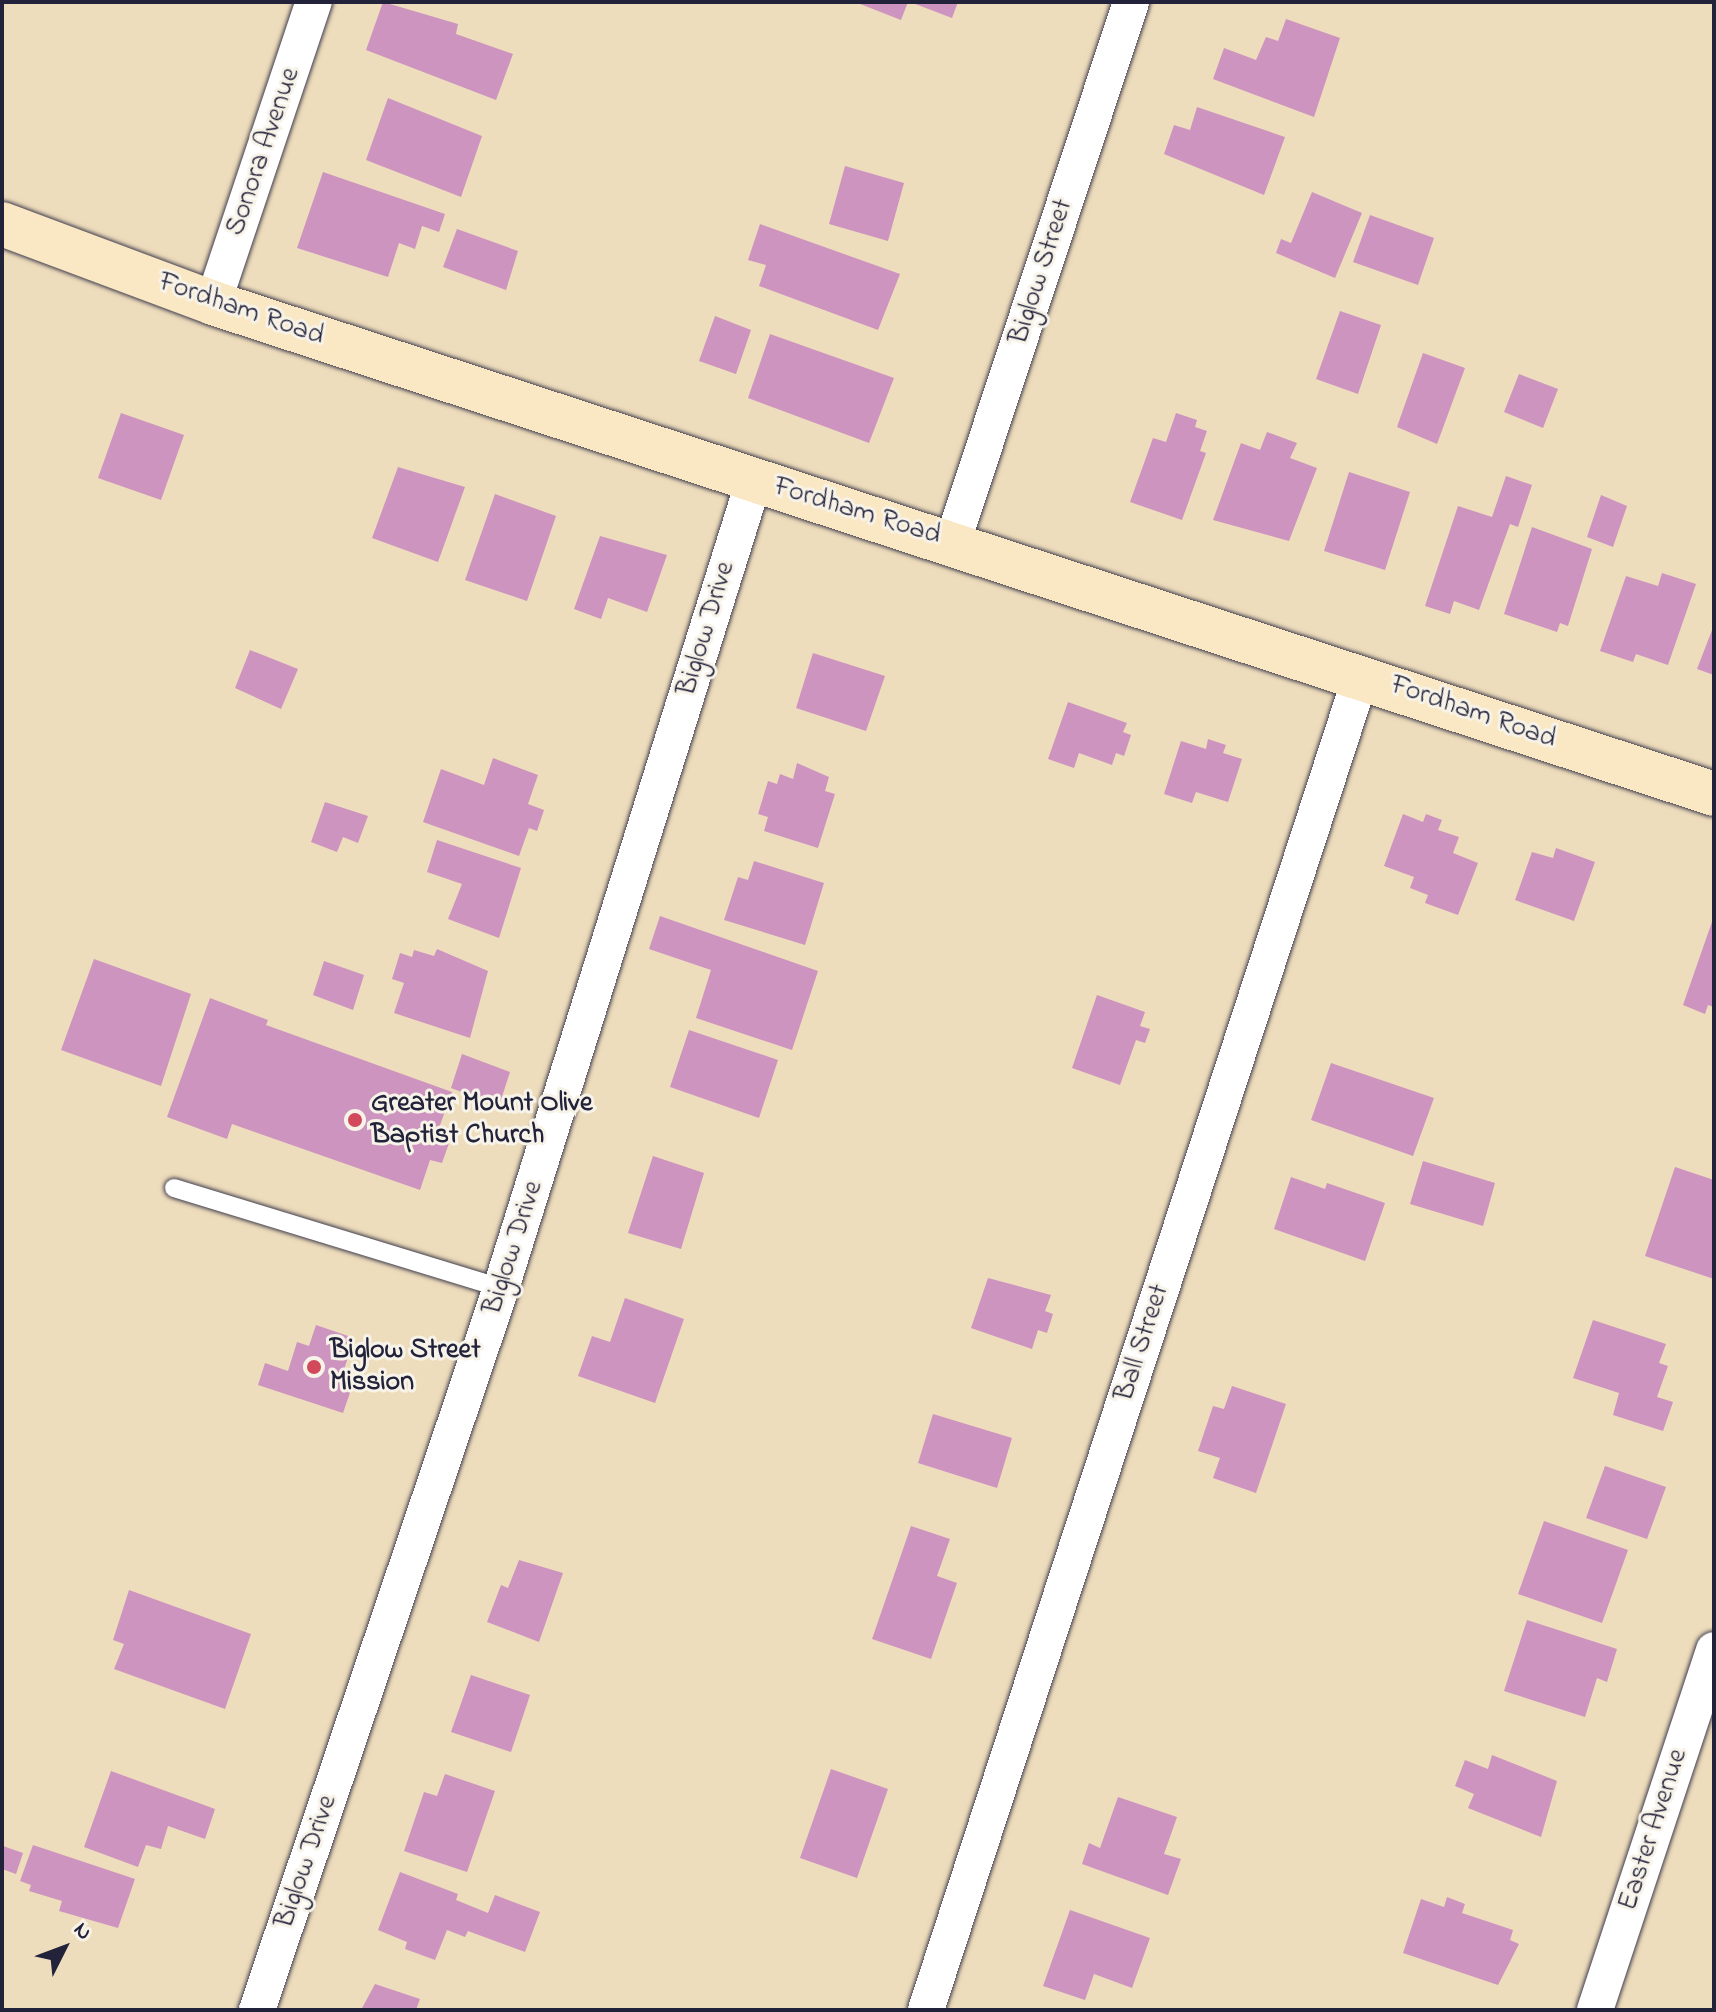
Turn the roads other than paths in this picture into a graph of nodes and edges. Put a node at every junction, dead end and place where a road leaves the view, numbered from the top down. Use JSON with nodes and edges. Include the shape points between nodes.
{"nodes":[{"id":1,"x":314,"y":2,"type":"edge"},
{"id":2,"x":1131,"y":2,"type":"edge"},
{"id":3,"x":2,"y":224,"type":"edge"},
{"id":4,"x":213,"y":303,"type":"junction"},
{"id":5,"x":754,"y":480,"type":"junction"},
{"id":6,"x":953,"y":541,"type":"junction"},
{"id":7,"x":1361,"y":676,"type":"junction"},
{"id":8,"x":1714,"y":794,"type":"edge"},
{"id":9,"x":174,"y":1188,"type":"dead end"},
{"id":10,"x":501,"y":1288,"type":"junction"},
{"id":11,"x":1714,"y":1650,"type":"edge"},
{"id":12,"x":257,"y":2010,"type":"edge"},
{"id":13,"x":926,"y":2010,"type":"edge"},
{"id":14,"x":1595,"y":2010,"type":"edge"}],
"edges":[{"from":1,"to":4,"type":"street","name":"Sonora Avenue"},
{"from":2,"to":6,"type":"street","name":"Biglow Street"},
{"from":3,"to":4,"type":"street","name":"Fordham Road"},
{"from":4,"to":5,"type":"street","name":"Fordham Road"},
{"from":5,"to":6,"type":"street","name":"Fordham Road"},
{"from":5,"to":10,"type":"street","name":"Biglow Drive"},
{"from":6,"to":7,"type":"street","name":"Fordham Road"},
{"from":7,"to":8,"type":"street","name":"Fordham Road"},
{"from":7,"to":13,"type":"street","name":"Ball Street"},
{"from":9,"to":10,"type":"lane"},
{"from":10,"to":12,"type":"street","name":"Biglow Drive"},
{"from":11,"to":14,"type":"street","name":"Easter Avenue"}]}
